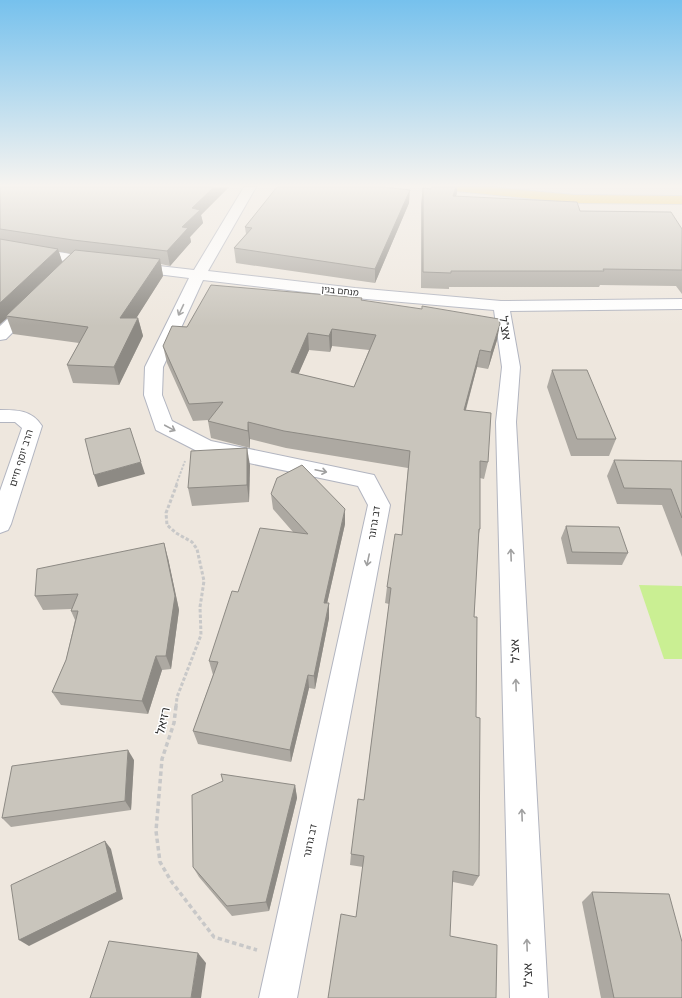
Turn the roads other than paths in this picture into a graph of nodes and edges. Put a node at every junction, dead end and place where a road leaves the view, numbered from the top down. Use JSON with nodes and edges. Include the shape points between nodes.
{"nodes":[{"id":1,"x":223,"y":234,"type":"edge"},
{"id":2,"x":0,"y":247,"type":"edge"},
{"id":3,"x":107,"y":263,"type":"edge"},
{"id":4,"x":122,"y":265,"type":"edge"},
{"id":5,"x":198,"y":275,"type":"junction"},
{"id":6,"x":44,"y":292,"type":"edge"},
{"id":7,"x":678,"y":304,"type":"edge"},
{"id":8,"x":501,"y":306,"type":"junction"},
{"id":9,"x":682,"y":319,"type":"edge"},
{"id":10,"x":0,"y":335,"type":"edge"},
{"id":11,"x":0,"y":416,"type":"edge"},
{"id":12,"x":0,"y":524,"type":"edge"},
{"id":13,"x":278,"y":998,"type":"edge"},
{"id":14,"x":529,"y":998,"type":"edge"}],
"edges":[{"from":1,"to":5,"type":"street","name":"דב גרונר"},
{"from":2,"to":3,"type":"street","via":[[72,265]]},
{"from":4,"to":5,"type":"street","name":"מנחם בגין"},
{"from":5,"to":8,"type":"street","name":"מנחם בגין"},
{"from":5,"to":13,"type":"street","name":"דב גרונר","one_way":true,"via":[[154,367],[153,395],[163,425],[206,447],[366,480],[379,504]]},
{"from":6,"to":10,"type":"street"},
{"from":7,"to":8,"type":"street","name":"מנחם בגין"},
{"from":7,"to":9,"type":"street"},
{"from":14,"to":8,"type":"street","name":"אצ\"ל","one_way":true,"via":[[506,422],[511,367]]},
{"from":11,"to":12,"type":"street","name":"הרב יוסף חיים","via":[[20,416],[32,426]]}]}
